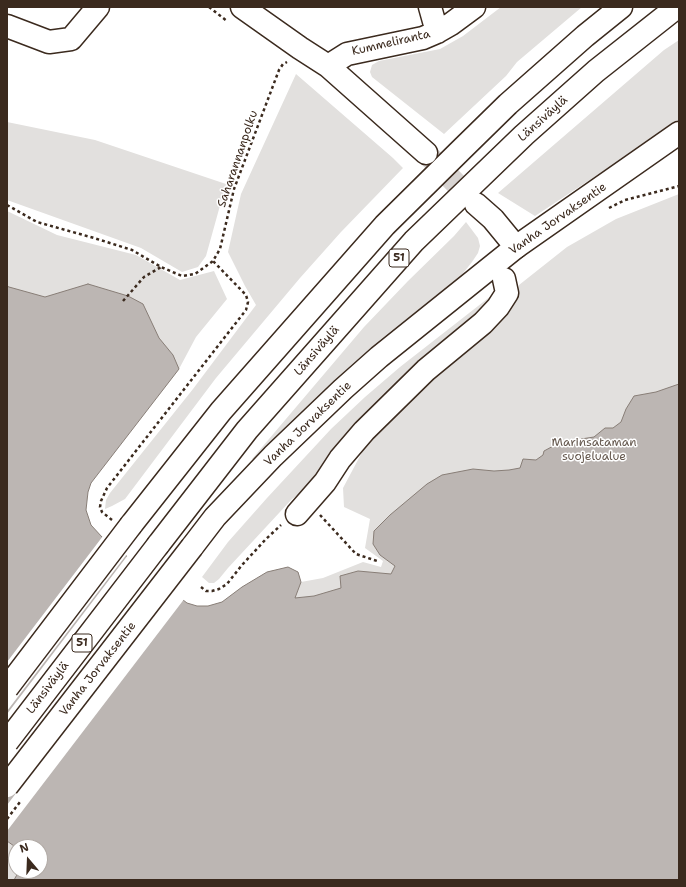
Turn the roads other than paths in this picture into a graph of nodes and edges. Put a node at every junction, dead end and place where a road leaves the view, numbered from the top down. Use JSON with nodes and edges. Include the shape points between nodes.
{"nodes":[{"id":1,"x":98,"y":7,"type":"edge"},
{"id":2,"x":242,"y":7,"type":"edge"},
{"id":3,"x":430,"y":7,"type":"edge"},
{"id":4,"x":474,"y":7,"type":"edge"},
{"id":5,"x":621,"y":7,"type":"edge"},
{"id":6,"x":677,"y":7,"type":"edge"},
{"id":7,"x":7,"y":26,"type":"edge"},
{"id":8,"x":437,"y":32,"type":"junction"},
{"id":9,"x":328,"y":66,"type":"junction"},
{"id":10,"x":679,"y":133,"type":"edge"},
{"id":11,"x":426,"y":153,"type":"tunnel mouth"},
{"id":12,"x":476,"y":204,"type":"tunnel mouth"},
{"id":13,"x":516,"y":247,"type":"junction"},
{"id":14,"x":504,"y":280,"type":"dead end"},
{"id":15,"x":302,"y":508,"type":"road end"},
{"id":16,"x":7,"y":688,"type":"edge"},
{"id":17,"x":7,"y":742,"type":"edge"},
{"id":18,"x":7,"y":786,"type":"edge"}],
"edges":[{"from":1,"to":7,"type":"main road","via":[[71,40],[50,42]]},
{"from":2,"to":9,"type":"main road"},
{"from":3,"to":8,"type":"main road"},
{"from":4,"to":8,"type":"main road","name":"Kummeliranta"},
{"from":5,"to":16,"type":"main road","bridge":true,"via":[[508,104],[385,225],[123,524]]},
{"from":6,"to":17,"type":"main road","name":"Länsiväylä","number":"51","bridge":true,"via":[[596,71],[524,135],[414,241],[247,430]]},
{"from":8,"to":9,"type":"main road","name":"Kummeliranta","via":[[423,38],[347,54]]},
{"from":9,"to":11,"type":"main road"},
{"from":10,"to":13,"type":"main road","name":"Vanha Jorvaksentie"},
{"from":12,"to":13,"type":"main road"},
{"from":13,"to":18,"type":"main road","name":"Vanha Jorvaksentie","bridge":true,"via":[[379,357],[273,456],[229,502]]},
{"from":14,"to":15,"type":"main road","via":[[507,293],[498,307],[483,323],[426,370],[364,431]]}]}
